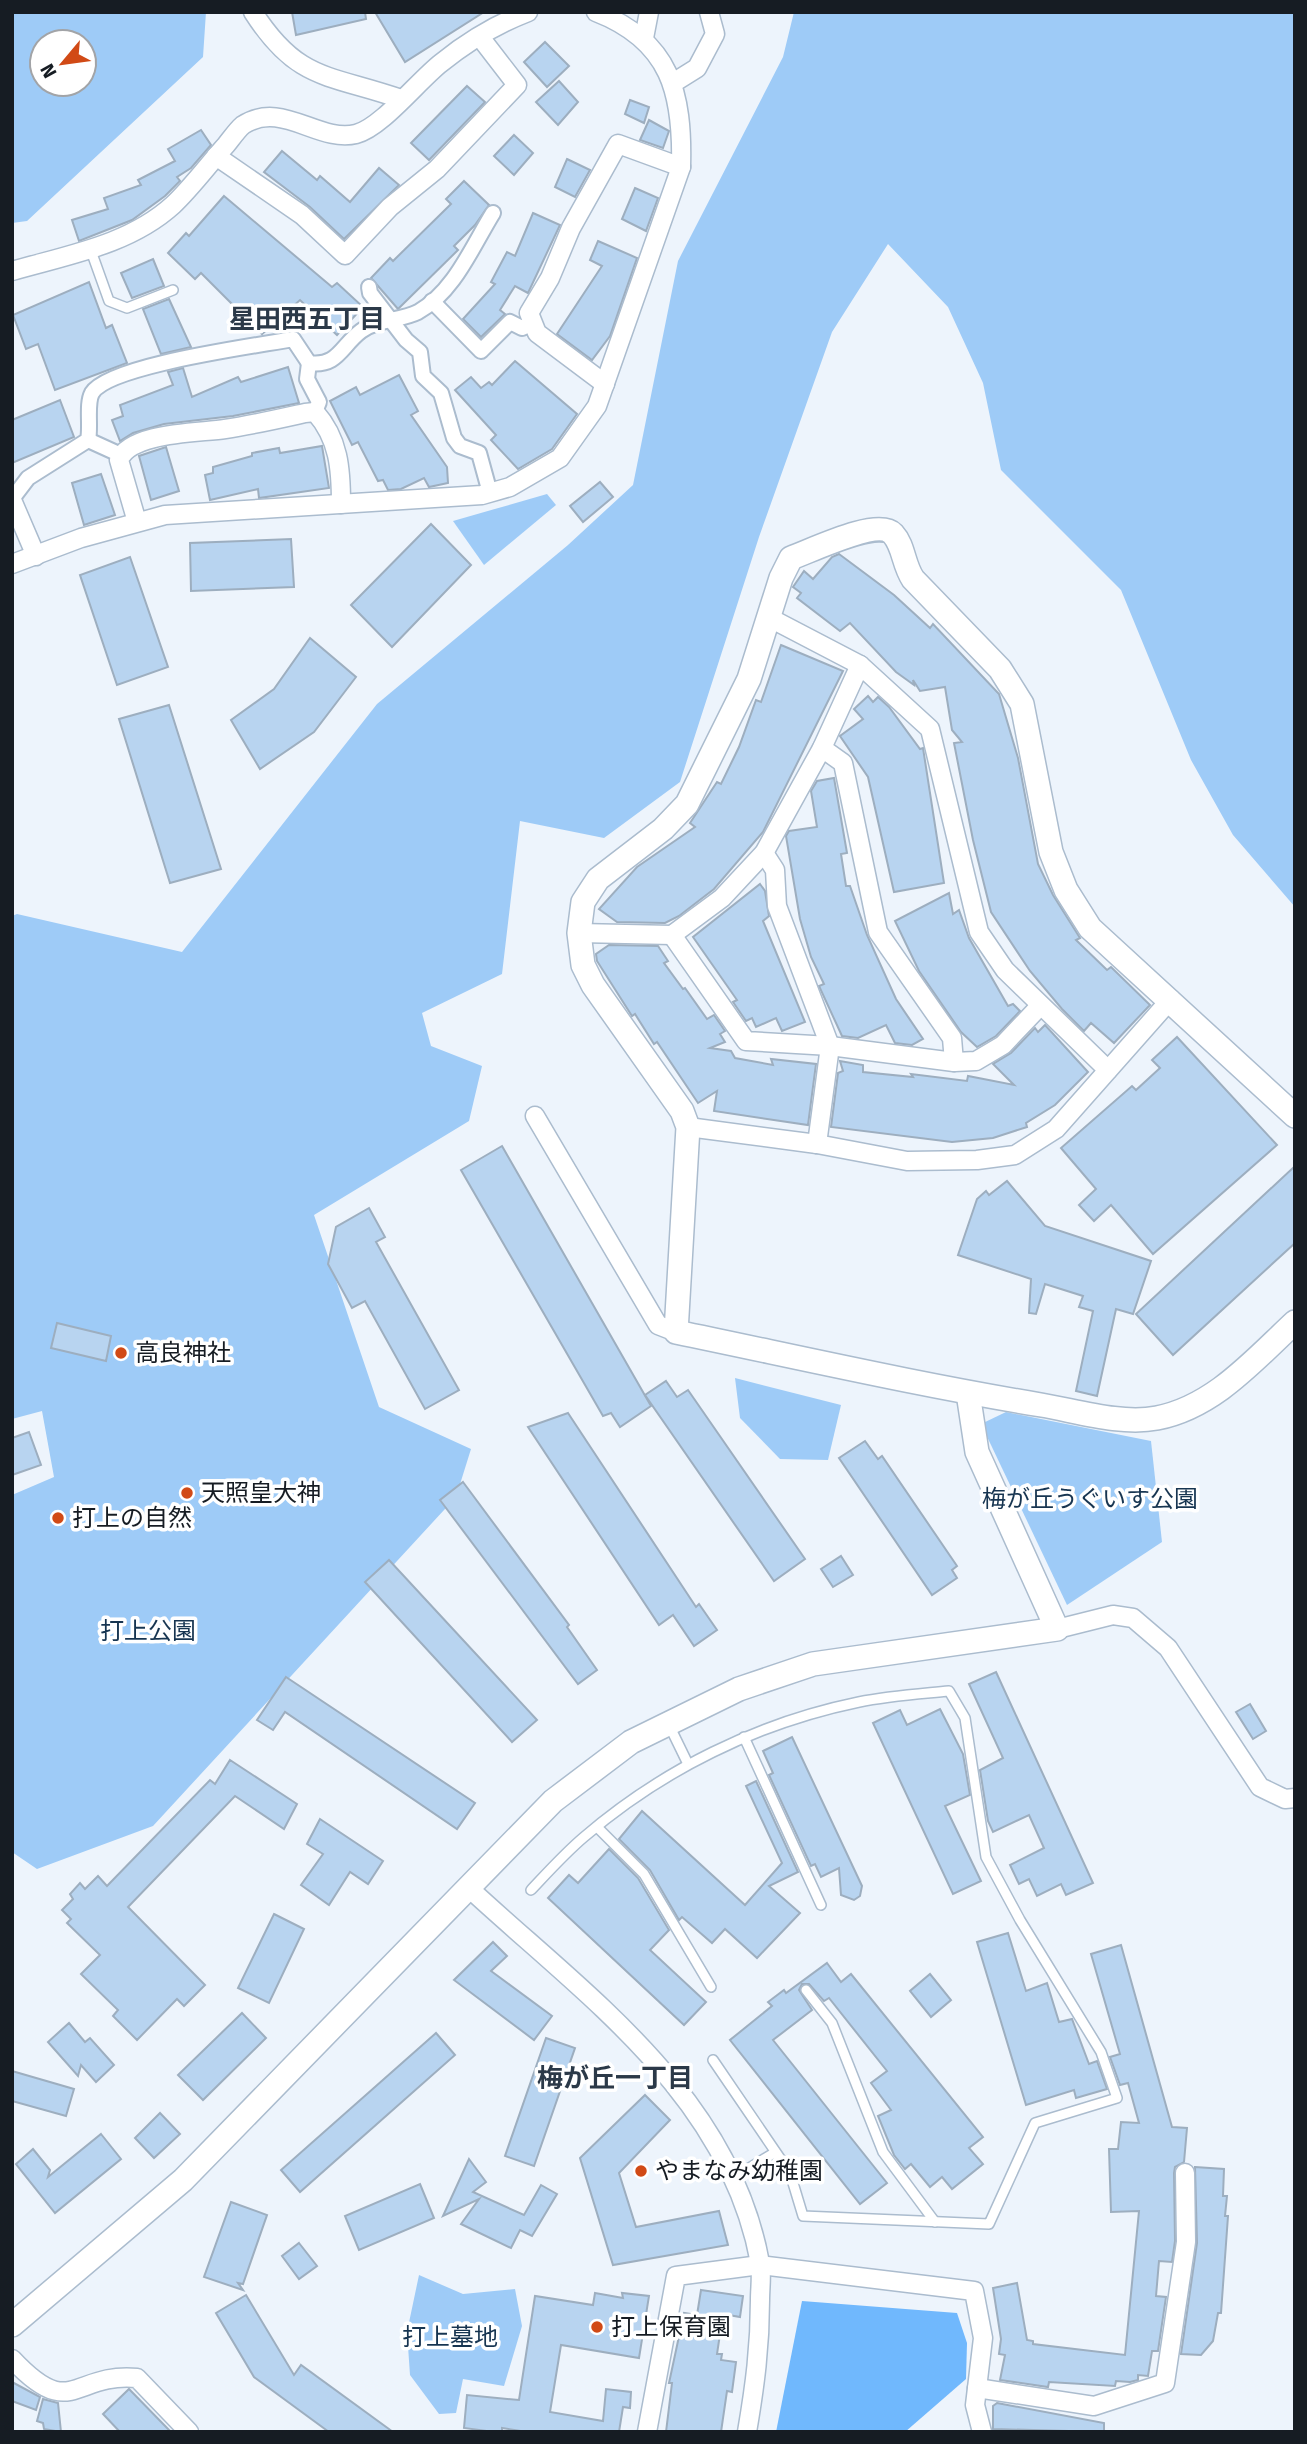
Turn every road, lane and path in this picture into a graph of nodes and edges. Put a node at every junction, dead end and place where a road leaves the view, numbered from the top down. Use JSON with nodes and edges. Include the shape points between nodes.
{"nodes":[{"id":1,"x":253,"y":12,"type":"edge"},
{"id":2,"x":528,"y":12,"type":"edge"},
{"id":3,"x":596,"y":12,"type":"edge"},
{"id":4,"x":649,"y":12,"type":"edge"},
{"id":5,"x":709,"y":12,"type":"edge"},
{"id":6,"x":480,"y":37,"type":"junction"},
{"id":7,"x":644,"y":38,"type":"junction"},
{"id":8,"x":673,"y":83,"type":"junction"},
{"id":9,"x":401,"y":99,"type":"junction"},
{"id":10,"x":216,"y":156,"type":"junction"},
{"id":11,"x":681,"y":167,"type":"junction"},
{"id":12,"x":493,"y":213,"type":"dead end"},
{"id":13,"x":90,"y":248,"type":"junction"},
{"id":14,"x":12,"y":271,"type":"edge"},
{"id":15,"x":369,"y":287,"type":"dead end"},
{"id":16,"x":173,"y":290,"type":"dead end"},
{"id":17,"x":432,"y":301,"type":"junction"},
{"id":18,"x":392,"y":320,"type":"junction"},
{"id":19,"x":531,"y":324,"type":"junction"},
{"id":20,"x":309,"y":363,"type":"junction"},
{"id":21,"x":605,"y":384,"type":"junction"},
{"id":22,"x":315,"y":412,"type":"junction"},
{"id":23,"x":88,"y":440,"type":"junction"},
{"id":24,"x":121,"y":455,"type":"junction"},
{"id":25,"x":490,"y":493,"type":"junction"},
{"id":26,"x":12,"y":500,"type":"edge"},
{"id":27,"x":341,"y":504,"type":"junction"},
{"id":28,"x":137,"y":522,"type":"junction"},
{"id":29,"x":36,"y":556,"type":"junction"},
{"id":30,"x":12,"y":564,"type":"edge"},
{"id":31,"x":768,"y":617,"type":"junction"},
{"id":32,"x":860,"y":665,"type":"junction"},
{"id":33,"x":822,"y":748,"type":"junction"},
{"id":34,"x":764,"y":853,"type":"junction"},
{"id":35,"x":579,"y":933,"type":"junction"},
{"id":36,"x":672,"y":935,"type":"junction"},
{"id":37,"x":1171,"y":999,"type":"junction"},
{"id":38,"x":1040,"y":1006,"type":"junction"},
{"id":39,"x":830,"y":1046,"type":"junction"},
{"id":40,"x":954,"y":1062,"type":"junction"},
{"id":41,"x":1108,"y":1070,"type":"junction"},
{"id":42,"x":1295,"y":1115,"type":"edge"},
{"id":43,"x":535,"y":1116,"type":"dead end"},
{"id":44,"x":688,"y":1127,"type":"junction"},
{"id":45,"x":817,"y":1144,"type":"junction"},
{"id":46,"x":1295,"y":1322,"type":"edge"},
{"id":47,"x":676,"y":1332,"type":"junction"},
{"id":48,"x":968,"y":1393,"type":"junction"},
{"id":49,"x":1058,"y":1629,"type":"junction"},
{"id":50,"x":668,"y":1723,"type":"junction"},
{"id":51,"x":744,"y":1737,"type":"junction"},
{"id":52,"x":688,"y":1764,"type":"junction"},
{"id":53,"x":1295,"y":1798,"type":"edge"},
{"id":54,"x":597,"y":1826,"type":"junction"},
{"id":55,"x":470,"y":1889,"type":"junction"},
{"id":56,"x":531,"y":1890,"type":"dead end"},
{"id":57,"x":821,"y":1905,"type":"dead end"},
{"id":58,"x":711,"y":1987,"type":"dead end"},
{"id":59,"x":806,"y":1990,"type":"dead end"},
{"id":60,"x":713,"y":2060,"type":"dead end"},
{"id":61,"x":774,"y":2153,"type":"junction"},
{"id":62,"x":1185,"y":2173,"type":"dead end"},
{"id":63,"x":733,"y":2178,"type":"junction"},
{"id":64,"x":935,"y":2222,"type":"junction"},
{"id":65,"x":760,"y":2265,"type":"junction"},
{"id":66,"x":12,"y":2325,"type":"edge"},
{"id":67,"x":12,"y":2359,"type":"edge"},
{"id":68,"x":977,"y":2388,"type":"junction"},
{"id":69,"x":189,"y":2432,"type":"edge"},
{"id":70,"x":647,"y":2432,"type":"edge"},
{"id":71,"x":747,"y":2432,"type":"edge"},
{"id":72,"x":982,"y":2432,"type":"edge"}],
"edges":[{"from":1,"to":9,"type":"street","via":[[284,54],[305,68]]},
{"from":2,"to":6,"type":"street"},
{"from":3,"to":7,"type":"street"},
{"from":4,"to":7,"type":"street"},
{"from":5,"to":8,"type":"street","via":[[715,34],[697,68]]},
{"from":6,"to":9,"type":"street","via":[[442,62]]},
{"from":6,"to":10,"type":"street","via":[[517,85],[437,169],[390,207],[345,255],[302,215]]},
{"from":7,"to":8,"type":"street"},
{"from":8,"to":11,"type":"street","via":[[682,129]]},
{"from":9,"to":10,"type":"street","via":[[380,121],[356,134],[331,134],[294,119],[268,117],[243,125]]},
{"from":10,"to":13,"type":"street","via":[[149,225]]},
{"from":11,"to":19,"type":"street","via":[[618,144],[529,313]]},
{"from":11,"to":21,"type":"street"},
{"from":12,"to":17,"type":"street","via":[[448,288]]},
{"from":13,"to":14,"type":"street"},
{"from":13,"to":16,"type":"lane","via":[[109,301],[127,308]]},
{"from":15,"to":18,"type":"street"},
{"from":17,"to":18,"type":"street"},
{"from":17,"to":19,"type":"street","via":[[481,351],[510,322],[522,328]]},
{"from":18,"to":20,"type":"street","via":[[361,332],[335,360]]},
{"from":18,"to":25,"type":"street","via":[[420,352],[423,376],[441,393],[454,438],[460,446],[479,453]]},
{"from":19,"to":21,"type":"street"},
{"from":20,"to":22,"type":"street","via":[[307,379],[319,402]]},
{"from":20,"to":23,"type":"street","via":[[293,339],[142,368],[98,385],[90,397]]},
{"from":21,"to":25,"type":"street","via":[[597,406],[560,458],[510,488]]},
{"from":22,"to":24,"type":"street","via":[[176,433],[135,445]]},
{"from":22,"to":27,"type":"street","via":[[335,444],[341,466]]},
{"from":23,"to":24,"type":"street"},
{"from":23,"to":26,"type":"street","via":[[28,478]]},
{"from":24,"to":28,"type":"street"},
{"from":25,"to":27,"type":"street"},
{"from":26,"to":29,"type":"street"},
{"from":27,"to":28,"type":"street","via":[[194,511]]},
{"from":28,"to":29,"type":"street"},
{"from":29,"to":30,"type":"street"},
{"from":31,"to":32,"type":"street"},
{"from":31,"to":35,"type":"street","via":[[749,679],[687,804],[663,829],[598,879],[583,902]]},
{"from":31,"to":37,"type":"street","via":[[791,558],[860,533],[879,528],[891,531],[913,579],[1000,669],[1022,704],[1051,852],[1066,890],[1090,928]]},
{"from":32,"to":33,"type":"street"},
{"from":32,"to":38,"type":"street","via":[[930,729],[979,932],[1005,970]]},
{"from":33,"to":34,"type":"street"},
{"from":33,"to":40,"type":"street","via":[[844,763],[878,932],[952,1038]]},
{"from":34,"to":36,"type":"street","via":[[722,898]]},
{"from":34,"to":39,"type":"street","via":[[775,870],[777,906]]},
{"from":35,"to":36,"type":"street"},
{"from":35,"to":44,"type":"street","via":[[583,965],[593,985],[682,1111]]},
{"from":36,"to":39,"type":"street","via":[[746,1041]]},
{"from":37,"to":41,"type":"street"},
{"from":37,"to":42,"type":"street"},
{"from":38,"to":40,"type":"street","via":[[1003,1045],[976,1061]]},
{"from":38,"to":41,"type":"street"},
{"from":39,"to":40,"type":"street"},
{"from":39,"to":45,"type":"street"},
{"from":41,"to":45,"type":"street","via":[[1056,1129],[1016,1155],[907,1161]]},
{"from":43,"to":47,"type":"street","via":[[658,1325]]},
{"from":44,"to":45,"type":"street"},
{"from":44,"to":47,"type":"street"},
{"from":46,"to":48,"type":"street","via":[[1220,1390],[1191,1408],[1156,1419],[1126,1419]]},
{"from":47,"to":48,"type":"street"},
{"from":48,"to":49,"type":"street","via":[[977,1452]]},
{"from":49,"to":50,"type":"street","via":[[813,1664],[739,1689]]},
{"from":49,"to":53,"type":"street","via":[[1112,1615],[1133,1618],[1168,1648],[1260,1787],[1285,1799]]},
{"from":50,"to":52,"type":"lane"},
{"from":50,"to":55,"type":"street","via":[[631,1742],[553,1801]]},
{"from":51,"to":52,"type":"lane"},
{"from":51,"to":57,"type":"lane"},
{"from":51,"to":64,"type":"lane","via":[[860,1702],[949,1691],[965,1718],[986,1857],[1101,2052],[1117,2098],[1035,2123],[989,2224]]},
{"from":52,"to":54,"type":"lane"},
{"from":54,"to":56,"type":"lane"},
{"from":54,"to":58,"type":"lane","via":[[644,1874]]},
{"from":55,"to":63,"type":"street","via":[[670,2075],[699,2115]]},
{"from":55,"to":66,"type":"street","via":[[183,2180]]},
{"from":59,"to":64,"type":"lane","via":[[832,2023],[883,2152]]},
{"from":60,"to":61,"type":"lane"},
{"from":61,"to":63,"type":"lane"},
{"from":61,"to":64,"type":"lane","via":[[790,2173],[803,2216]]},
{"from":62,"to":68,"type":"street","via":[[1186,2242],[1165,2383],[1094,2406]]},
{"from":63,"to":65,"type":"street"},
{"from":65,"to":68,"type":"street","via":[[974,2291],[983,2338]]},
{"from":65,"to":70,"type":"street","via":[[676,2276]]},
{"from":65,"to":71,"type":"street","via":[[760,2358]]},
{"from":67,"to":69,"type":"street","via":[[50,2391],[67,2394],[117,2376],[137,2378]]},
{"from":68,"to":72,"type":"street","via":[[975,2405]]}]}
